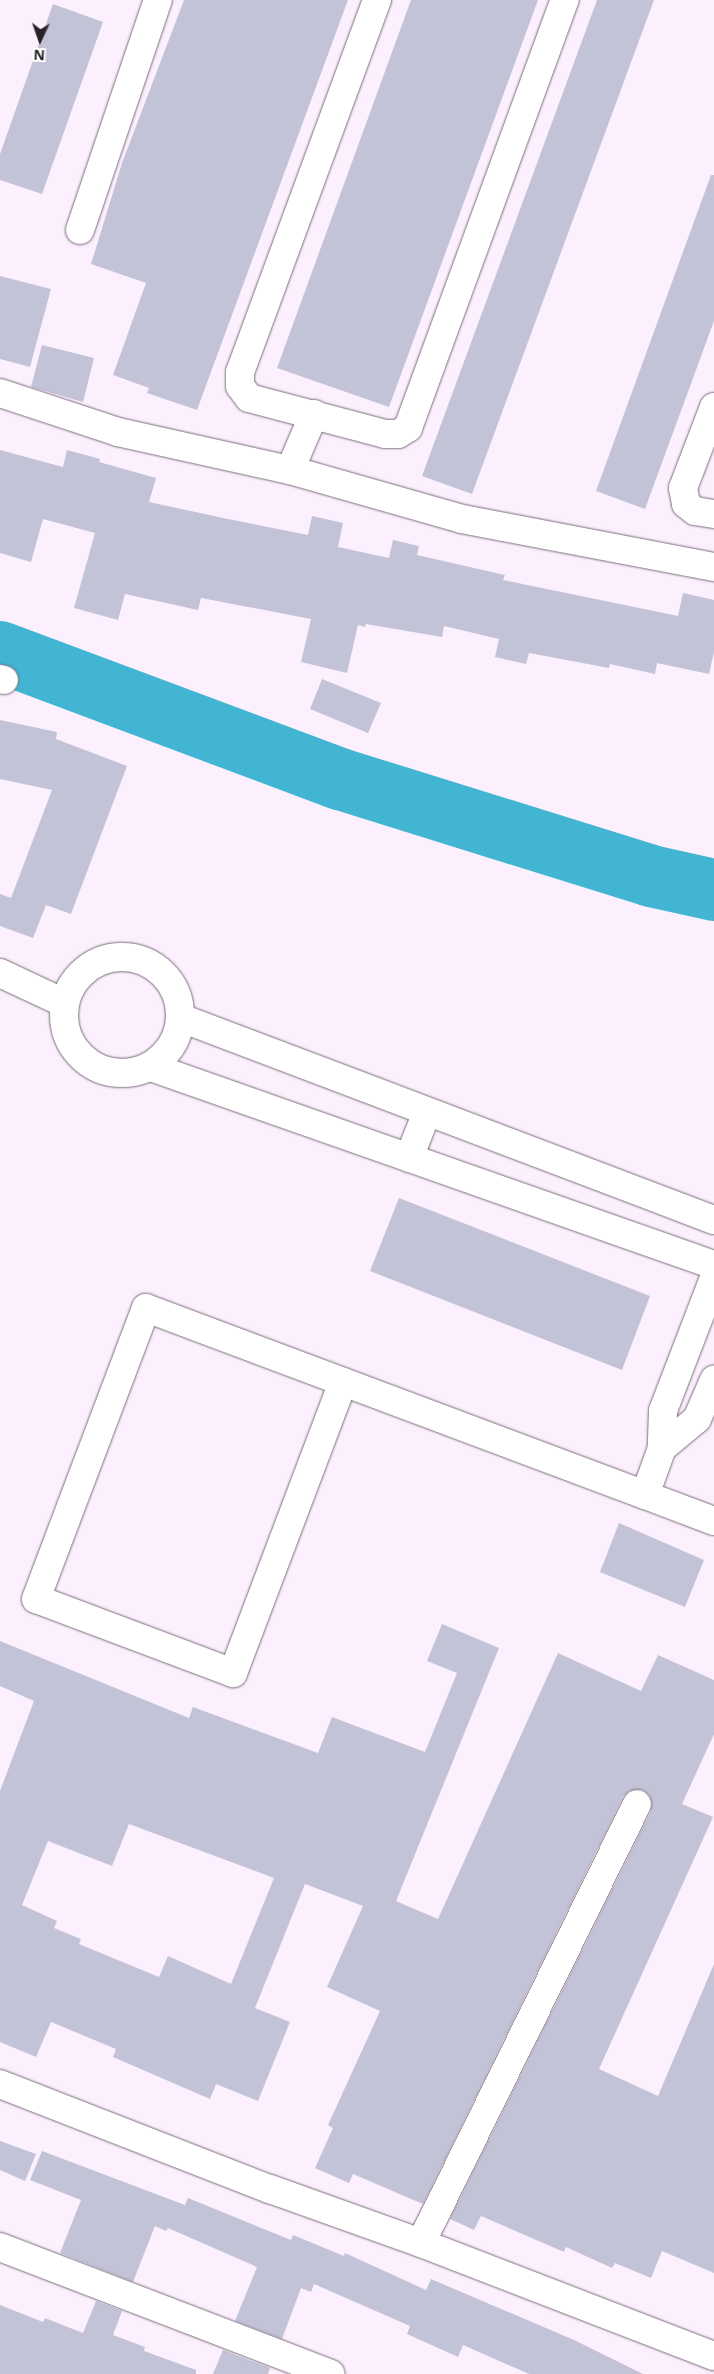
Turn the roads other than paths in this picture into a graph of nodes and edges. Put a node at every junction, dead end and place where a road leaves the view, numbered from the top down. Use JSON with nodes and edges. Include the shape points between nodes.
{"nodes":[{"id":1,"x":377,"y":0,"type":"edge"},
{"id":2,"x":565,"y":0,"type":"edge"},
{"id":3,"x":147,"y":6,"type":"edge"},
{"id":4,"x":80,"y":230,"type":"dead end"},
{"id":5,"x":0,"y":393,"type":"edge"},
{"id":6,"x":714,"y":407,"type":"edge"},
{"id":7,"x":314,"y":414,"type":"junction"},
{"id":8,"x":290,"y":470,"type":"junction"},
{"id":9,"x":714,"y":514,"type":"edge"},
{"id":10,"x":714,"y":567,"type":"edge"},
{"id":11,"x":0,"y":973,"type":"edge"},
{"id":12,"x":64,"y":1003,"type":"junction"},
{"id":13,"x":181,"y":1018,"type":"junction"},
{"id":14,"x":151,"y":1066,"type":"junction"},
{"id":15,"x":427,"y":1112,"type":"junction"},
{"id":16,"x":409,"y":1158,"type":"junction"},
{"id":17,"x":714,"y":1220,"type":"edge"},
{"id":18,"x":714,"y":1266,"type":"edge"},
{"id":19,"x":714,"y":1278,"type":"edge"},
{"id":20,"x":714,"y":1380,"type":"edge"},
{"id":21,"x":343,"y":1382,"type":"junction"},
{"id":22,"x":662,"y":1448,"type":"junction"},
{"id":23,"x":645,"y":1495,"type":"junction"},
{"id":24,"x":714,"y":1521,"type":"edge"},
{"id":25,"x":636,"y":1804,"type":"dead end"},
{"id":26,"x":0,"y":2084,"type":"edge"},
{"id":27,"x":421,"y":2243,"type":"junction"},
{"id":28,"x":0,"y":2247,"type":"edge"},
{"id":29,"x":714,"y":2356,"type":"edge"},
{"id":30,"x":330,"y":2374,"type":"edge"}],
"edges":[{"from":1,"to":7,"type":"street","via":[[240,372],[240,386],[249,398]]},
{"from":2,"to":7,"type":"street","via":[[408,428],[398,434],[385,434]]},
{"from":3,"to":4,"type":"street"},
{"from":5,"to":8,"type":"street","via":[[118,432]]},
{"from":6,"to":9,"type":"street","via":[[683,488],[686,504],[695,511]]},
{"from":7,"to":8,"type":"street"},
{"from":8,"to":10,"type":"street","via":[[462,519]]},
{"from":11,"to":12,"type":"street"},
{"from":12,"to":13,"type":"street","via":[[76,977],[100,960],[129,956],[156,967],[176,989]]},
{"from":12,"to":14,"type":"street","via":[[64,1030],[77,1053],[98,1070],[125,1074]]},
{"from":13,"to":14,"type":"street","via":[[172,1046]]},
{"from":13,"to":15,"type":"street"},
{"from":14,"to":16,"type":"street"},
{"from":15,"to":16,"type":"street"},
{"from":15,"to":17,"type":"street"},
{"from":16,"to":18,"type":"street"},
{"from":19,"to":22,"type":"street","via":[[663,1410]]},
{"from":20,"to":22,"type":"street","via":[[697,1419]]},
{"from":21,"to":21,"type":"street","via":[[233,1673],[36,1599],[146,1308]]},
{"from":21,"to":23,"type":"street"},
{"from":22,"to":23,"type":"street"},
{"from":23,"to":24,"type":"street"},
{"from":25,"to":27,"type":"street"},
{"from":26,"to":27,"type":"street","via":[[270,2189]]},
{"from":27,"to":29,"type":"street"},
{"from":28,"to":30,"type":"street"}]}
